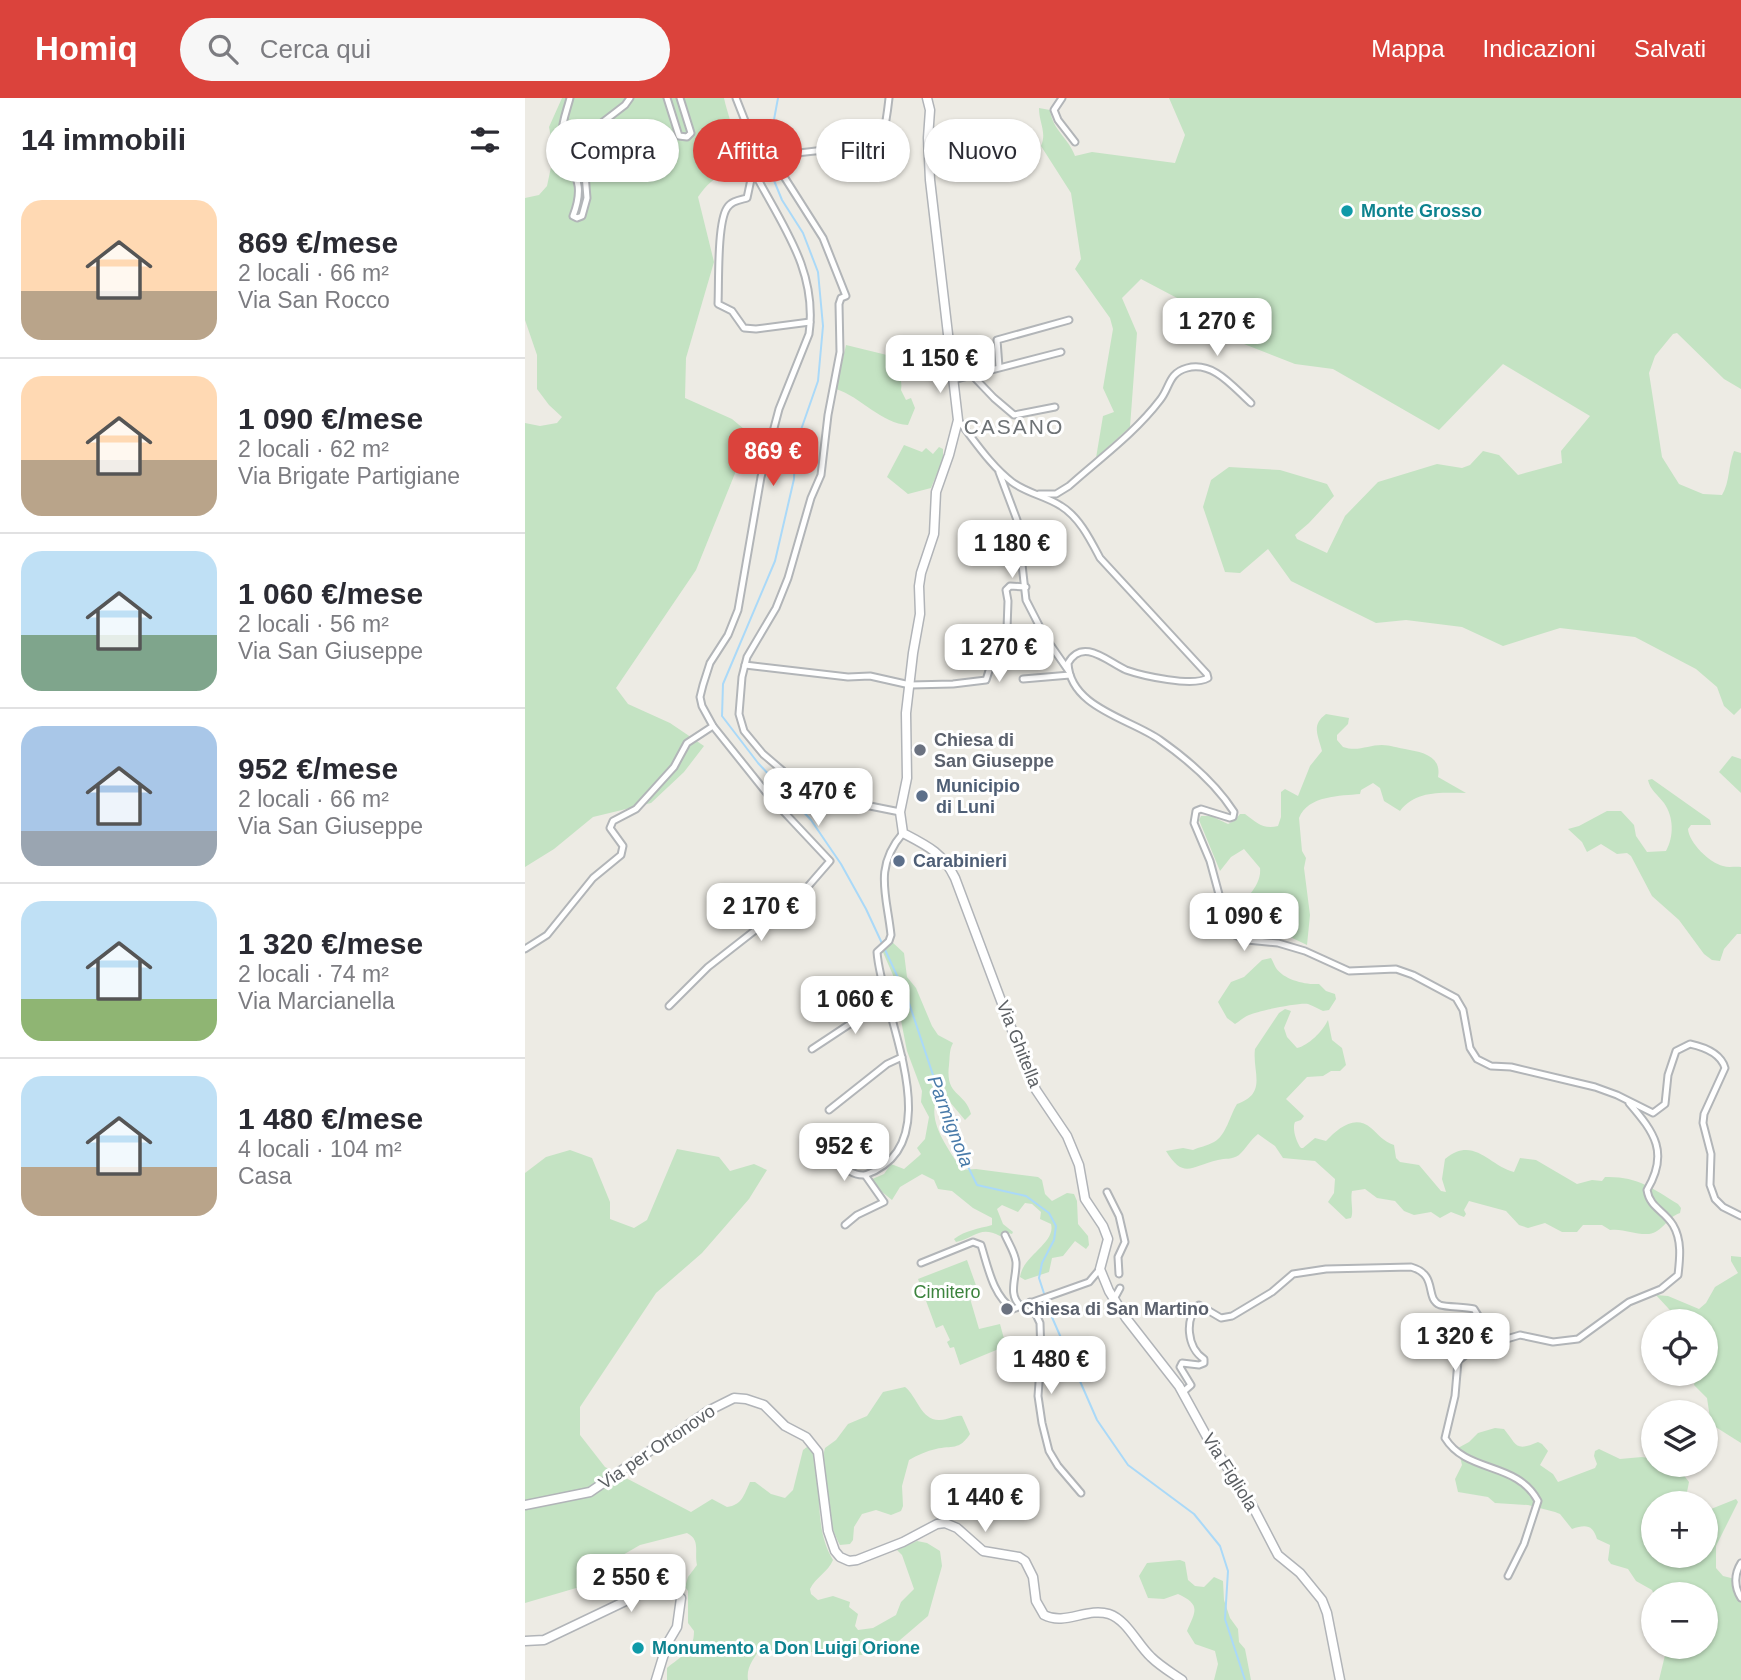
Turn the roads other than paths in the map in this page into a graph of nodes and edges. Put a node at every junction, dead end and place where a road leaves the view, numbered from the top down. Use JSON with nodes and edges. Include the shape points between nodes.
{"nodes":[{"id":1,"x":570,"y":98,"type":"edge"},
{"id":2,"x":629,"y":98,"type":"edge"},
{"id":3,"x":667,"y":98,"type":"edge"},
{"id":4,"x":680,"y":98,"type":"edge"},
{"id":5,"x":736,"y":98,"type":"edge"},
{"id":6,"x":889,"y":98,"type":"edge"},
{"id":7,"x":927,"y":98,"type":"edge"},
{"id":8,"x":1062,"y":98,"type":"edge"},
{"id":9,"x":744,"y":119,"type":"edge"},
{"id":10,"x":1075,"y":142,"type":"dead end"},
{"id":11,"x":802,"y":153,"type":"edge"},
{"id":12,"x":750,"y":182,"type":"edge"},
{"id":13,"x":759,"y":182,"type":"edge"},
{"id":14,"x":787,"y":182,"type":"edge"},
{"id":15,"x":1069,"y":320,"type":"dead end"},
{"id":16,"x":810,"y":322,"type":"junction"},
{"id":17,"x":1061,"y":352,"type":"dead end"},
{"id":18,"x":999,"y":367,"type":"junction"},
{"id":19,"x":971,"y":374,"type":"junction"},
{"id":20,"x":953,"y":380,"type":"junction"},
{"id":21,"x":1251,"y":402,"type":"dead end"},
{"id":22,"x":1055,"y":407,"type":"dead end"},
{"id":23,"x":958,"y":420,"type":"junction"},
{"id":24,"x":998,"y":469,"type":"junction"},
{"id":25,"x":1036,"y":495,"type":"junction"},
{"id":26,"x":1026,"y":587,"type":"junction"},
{"id":27,"x":745,"y":665,"type":"junction"},
{"id":28,"x":1069,"y":673,"type":"junction"},
{"id":29,"x":1023,"y":679,"type":"dead end"},
{"id":30,"x":910,"y":685,"type":"junction"},
{"id":31,"x":713,"y":726,"type":"junction"},
{"id":32,"x":803,"y":793,"type":"junction"},
{"id":33,"x":786,"y":809,"type":"junction"},
{"id":34,"x":900,"y":812,"type":"junction"},
{"id":35,"x":903,"y":833,"type":"junction"},
{"id":36,"x":525,"y":949,"type":"edge"},
{"id":37,"x":887,"y":1002,"type":"junction"},
{"id":38,"x":669,"y":1006,"type":"dead end"},
{"id":39,"x":812,"y":1049,"type":"dead end"},
{"id":40,"x":902,"y":1057,"type":"junction"},
{"id":41,"x":1626,"y":1100,"type":"junction"},
{"id":42,"x":829,"y":1110,"type":"dead end"},
{"id":43,"x":836,"y":1159,"type":"dead end"},
{"id":44,"x":865,"y":1175,"type":"junction"},
{"id":45,"x":1107,"y":1192,"type":"dead end"},
{"id":46,"x":1741,"y":1216,"type":"edge"},
{"id":47,"x":845,"y":1225,"type":"dead end"},
{"id":48,"x":1005,"y":1235,"type":"dead end"},
{"id":49,"x":921,"y":1263,"type":"dead end"},
{"id":50,"x":1100,"y":1269,"type":"junction"},
{"id":51,"x":1119,"y":1274,"type":"dead end"},
{"id":52,"x":1119,"y":1288,"type":"dead end"},
{"id":53,"x":1114,"y":1299,"type":"junction"},
{"id":54,"x":1030,"y":1302,"type":"junction"},
{"id":55,"x":1021,"y":1306,"type":"junction"},
{"id":56,"x":1458,"y":1360,"type":"junction"},
{"id":57,"x":1183,"y":1392,"type":"junction"},
{"id":58,"x":1081,"y":1493,"type":"dead end"},
{"id":59,"x":525,"y":1505,"type":"edge"},
{"id":60,"x":1741,"y":1563,"type":"edge"},
{"id":61,"x":1508,"y":1576,"type":"dead end"},
{"id":62,"x":1741,"y":1598,"type":"edge"},
{"id":63,"x":525,"y":1641,"type":"edge"},
{"id":64,"x":656,"y":1680,"type":"edge"},
{"id":65,"x":1182,"y":1680,"type":"edge"},
{"id":66,"x":1340,"y":1680,"type":"edge"}],
"edges":[{"from":1,"to":2,"type":"street","via":[[562,137],[580,191],[573,216],[577,218],[582,216],[587,198],[583,150],[599,125]]},
{"from":3,"to":4,"type":"street","via":[[679,136],[687,137],[691,133]]},
{"from":5,"to":9,"type":"street"},
{"from":6,"to":11,"type":"street","via":[[876,148]]},
{"from":7,"to":20,"type":"street","via":[[930,180]]},
{"from":8,"to":10,"type":"street","via":[[1054,110]]},
{"from":12,"to":16,"type":"street","via":[[747,198],[726,209],[718,304],[732,311],[744,328]]},
{"from":13,"to":16,"type":"street","via":[[807,278]]},
{"from":14,"to":27,"type":"street","via":[[823,238],[846,296],[839,304],[840,352],[821,475],[788,578]]},
{"from":15,"to":18,"type":"street","via":[[997,340]]},
{"from":16,"to":31,"type":"street","via":[[761,477],[738,610],[710,663],[700,697]]},
{"from":17,"to":18,"type":"street"},
{"from":18,"to":19,"type":"street"},
{"from":19,"to":20,"type":"street"},
{"from":19,"to":22,"type":"street","via":[[1014,415]]},
{"from":20,"to":23,"type":"street"},
{"from":21,"to":25,"type":"street","via":[[1222,376],[1208,369],[1187,368],[1171,377],[1163,397],[1146,416],[1069,486],[1056,494]]},
{"from":23,"to":24,"type":"street"},
{"from":23,"to":30,"type":"street","via":[[936,492],[933,537],[921,573]]},
{"from":24,"to":25,"type":"street"},
{"from":24,"to":26,"type":"street","via":[[1017,520]]},
{"from":25,"to":28,"type":"street","via":[[1061,506],[1076,520],[1100,558],[1208,678],[1192,683],[1154,676],[1084,651],[1071,658]]},
{"from":26,"to":28,"type":"street","via":[[1026,600]]},
{"from":26,"to":30,"type":"street","via":[[1006,590],[1007,629],[987,679]]},
{"from":27,"to":30,"type":"street","via":[[870,676]]},
{"from":27,"to":32,"type":"street","via":[[739,714],[744,731]]},
{"from":28,"to":29,"type":"street"},
{"from":28,"to":41,"type":"street","via":[[1091,702],[1159,739],[1194,767],[1234,812],[1230,818],[1201,809],[1196,811],[1194,823],[1227,924],[1235,934],[1305,951],[1349,971],[1396,969],[1413,975],[1456,998],[1477,1059],[1491,1066],[1595,1087]]},
{"from":30,"to":34,"type":"street","via":[[907,778]]},
{"from":31,"to":33,"type":"street"},
{"from":31,"to":36,"type":"street","via":[[687,743],[674,767],[636,809],[613,821],[610,828],[623,846],[621,855],[593,878],[547,934]]},
{"from":32,"to":33,"type":"street"},
{"from":32,"to":34,"type":"street"},
{"from":33,"to":38,"type":"street","via":[[830,861],[791,911],[763,923]]},
{"from":34,"to":35,"type":"street"},
{"from":35,"to":37,"type":"street","via":[[883,871],[891,935],[878,951],[878,971]]},
{"from":35,"to":50,"type":"street","name":"Via Ghitella","via":[[937,852],[955,878],[1027,1070],[1067,1136],[1079,1165],[1085,1199],[1104,1226],[1108,1239]]},
{"from":37,"to":39,"type":"street"},
{"from":37,"to":40,"type":"street"},
{"from":40,"to":42,"type":"street"},
{"from":40,"to":44,"type":"street","via":[[909,1100],[907,1131],[882,1170]]},
{"from":41,"to":46,"type":"street","via":[[1653,1113],[1658,1111],[1665,1104],[1673,1055],[1685,1045],[1695,1045],[1723,1061],[1725,1068],[1703,1123],[1711,1154],[1710,1185],[1715,1199]]},
{"from":41,"to":56,"type":"street","via":[[1658,1146],[1648,1201],[1674,1226],[1681,1251],[1678,1275],[1661,1289],[1629,1302],[1578,1339],[1553,1342],[1520,1335],[1473,1349]]},
{"from":43,"to":44,"type":"street","via":[[847,1170]]},
{"from":44,"to":47,"type":"street","via":[[884,1202]]},
{"from":45,"to":51,"type":"street","via":[[1125,1242],[1118,1257]]},
{"from":48,"to":55,"type":"street","via":[[1016,1264],[1015,1300]]},
{"from":49,"to":55,"type":"street","via":[[977,1243],[1000,1296],[1013,1309]]},
{"from":50,"to":53,"type":"street","name":"Via Figliola"},
{"from":50,"to":54,"type":"street","via":[[1089,1282]]},
{"from":52,"to":53,"type":"street"},
{"from":53,"to":57,"type":"street","name":"Via Figliola"},
{"from":54,"to":55,"type":"street"},
{"from":54,"to":58,"type":"street","via":[[1039,1323],[1038,1396],[1049,1451]]},
{"from":56,"to":57,"type":"street","via":[[1438,1346],[1435,1338],[1468,1329],[1479,1317],[1473,1309],[1440,1305],[1421,1270],[1326,1269],[1293,1274],[1232,1316],[1221,1318],[1199,1305],[1192,1315],[1189,1340],[1204,1363],[1182,1363],[1182,1374],[1192,1385]]},
{"from":56,"to":61,"type":"street","via":[[1445,1438],[1463,1456],[1520,1479],[1538,1501]]},
{"from":57,"to":66,"type":"street","name":"Via Figliola","via":[[1274,1549],[1322,1600]]},
{"from":59,"to":65,"type":"street","name":"Via per Ortonovo","via":[[590,1492],[708,1411],[734,1398],[746,1399],[764,1405],[818,1452],[828,1531],[840,1557],[857,1560],[944,1523],[957,1528],[983,1551],[1025,1561],[1044,1615],[1055,1619],[1111,1614],[1151,1658]]},
{"from":60,"to":62,"type":"street","via":[[1735,1582]]},
{"from":63,"to":64,"type":"street","via":[[544,1640],[655,1587],[672,1589],[681,1598],[679,1619]]}]}
